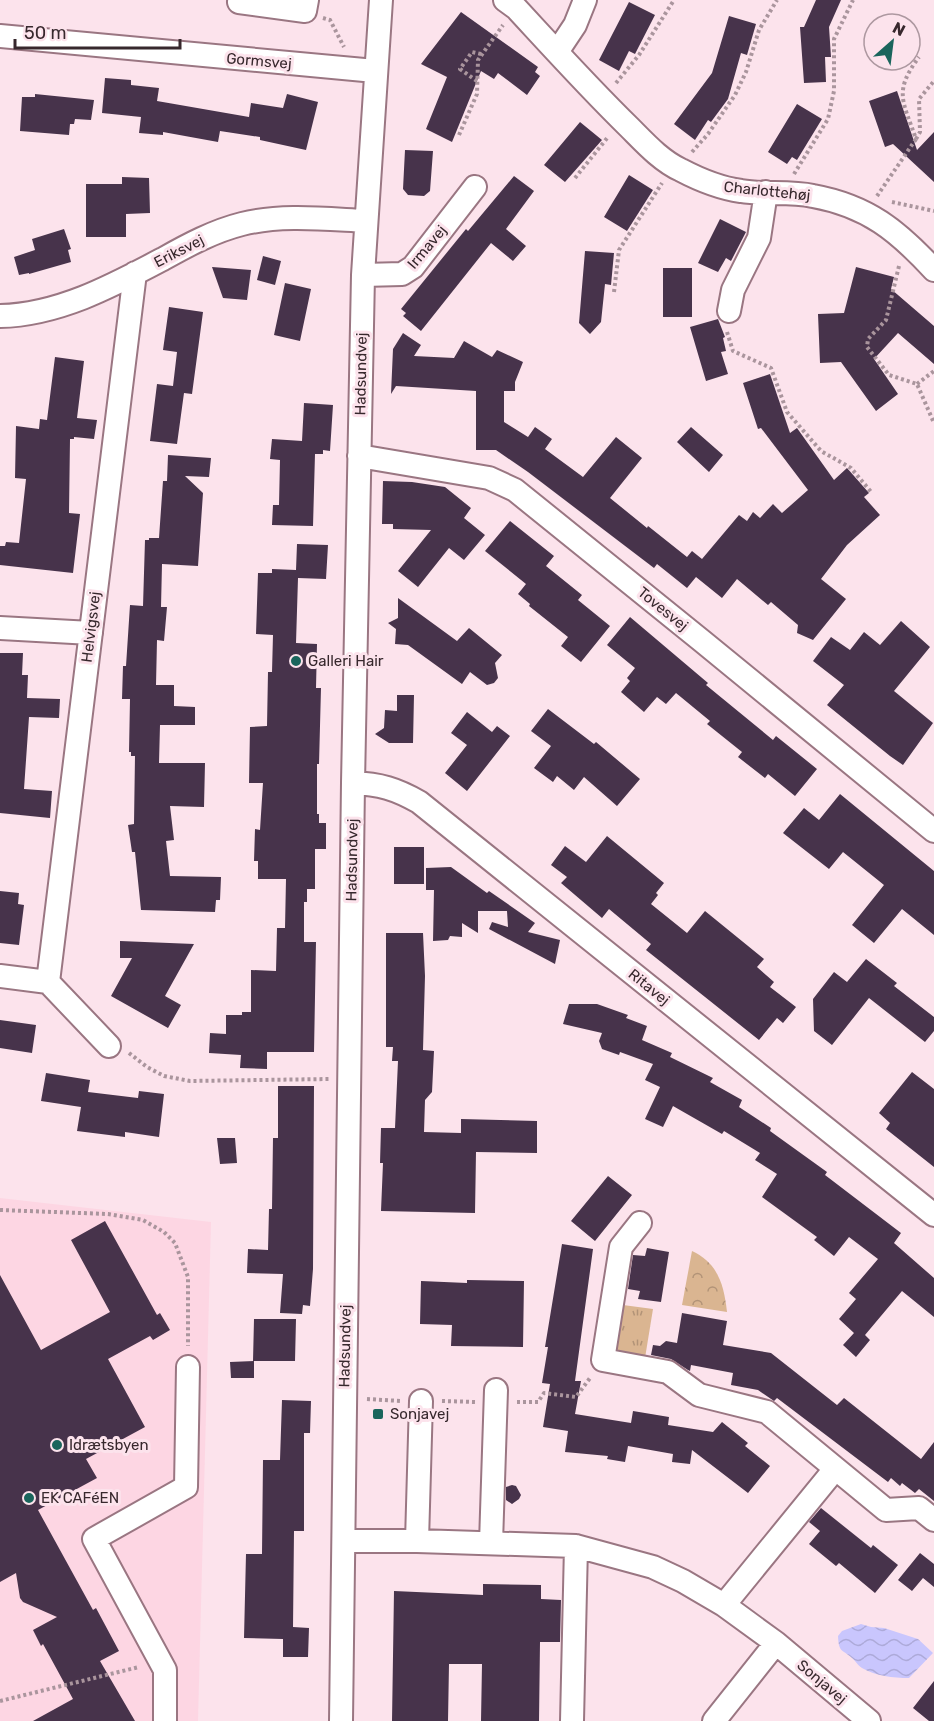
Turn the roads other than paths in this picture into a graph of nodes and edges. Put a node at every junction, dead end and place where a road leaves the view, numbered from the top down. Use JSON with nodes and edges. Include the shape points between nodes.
{"nodes":[{"id":1,"x":240,"y":0,"type":"edge"},
{"id":2,"x":307,"y":0,"type":"edge"},
{"id":3,"x":381,"y":0,"type":"edge"},
{"id":4,"x":585,"y":0,"type":"edge"},
{"id":5,"x":511,"y":4,"type":"edge"},
{"id":6,"x":0,"y":36,"type":"edge"},
{"id":7,"x":557,"y":52,"type":"junction"},
{"id":8,"x":375,"y":71,"type":"junction"},
{"id":9,"x":475,"y":188,"type":"dead end"},
{"id":10,"x":776,"y":193,"type":"junction"},
{"id":11,"x":365,"y":221,"type":"junction"},
{"id":12,"x":934,"y":270,"type":"edge"},
{"id":13,"x":135,"y":273,"type":"junction"},
{"id":14,"x":363,"y":275,"type":"junction"},
{"id":15,"x":729,"y":311,"type":"road end"},
{"id":16,"x":0,"y":316,"type":"edge"},
{"id":17,"x":359,"y":456,"type":"junction"},
{"id":18,"x":0,"y":628,"type":"edge"},
{"id":19,"x":91,"y":633,"type":"junction"},
{"id":20,"x":353,"y":783,"type":"junction"},
{"id":21,"x":934,"y":831,"type":"edge"},
{"id":22,"x":0,"y":976,"type":"edge"},
{"id":23,"x":48,"y":982,"type":"junction"},
{"id":24,"x":109,"y":1046,"type":"road end"},
{"id":25,"x":934,"y":1215,"type":"edge"},
{"id":26,"x":640,"y":1223,"type":"dead end"},
{"id":27,"x":188,"y":1367,"type":"road end"},
{"id":28,"x":495,"y":1390,"type":"dead end"},
{"id":29,"x":421,"y":1401,"type":"dead end"},
{"id":30,"x":835,"y":1469,"type":"junction"},
{"id":31,"x":934,"y":1520,"type":"edge"},
{"id":32,"x":417,"y":1540,"type":"junction"},
{"id":33,"x":344,"y":1541,"type":"junction"},
{"id":34,"x":491,"y":1543,"type":"junction"},
{"id":35,"x":576,"y":1546,"type":"junction"},
{"id":36,"x":724,"y":1605,"type":"junction"},
{"id":37,"x":776,"y":1643,"type":"junction"},
{"id":38,"x":165,"y":1721,"type":"edge"},
{"id":39,"x":341,"y":1721,"type":"edge"},
{"id":40,"x":572,"y":1721,"type":"edge"},
{"id":41,"x":714,"y":1721,"type":"edge"},
{"id":42,"x":869,"y":1721,"type":"edge"}],
"edges":[{"from":1,"to":2,"type":"street","via":[[305,11]]},
{"from":3,"to":8,"type":"street","name":"Hadsundvej"},
{"from":4,"to":7,"type":"street","via":[[575,25]]},
{"from":5,"to":7,"type":"street","name":"Charlottehøj"},
{"from":6,"to":8,"type":"street","name":"Gormsvej"},
{"from":7,"to":10,"type":"street","name":"Charlottehøj","via":[[652,150],[677,169],[709,184]]},
{"from":8,"to":11,"type":"street","name":"Hadsundvej"},
{"from":9,"to":14,"type":"street","name":"Irmavej","via":[[413,267],[402,274]]},
{"from":10,"to":12,"type":"street","name":"Charlottehøj","via":[[813,196],[870,215],[911,245]]},
{"from":10,"to":15,"type":"street","via":[[733,290]]},
{"from":11,"to":13,"type":"street","name":"Eriksvej","via":[[286,218],[242,224],[200,239]]},
{"from":11,"to":14,"type":"street","name":"Hadsundvej"},
{"from":13,"to":16,"type":"street","name":"Eriksvej","via":[[58,306]]},
{"from":13,"to":19,"type":"street","name":"Helvigsvej"},
{"from":14,"to":17,"type":"street","name":"Hadsundvej"},
{"from":17,"to":20,"type":"street","name":"Hadsundvej"},
{"from":17,"to":21,"type":"street","name":"Tovesvej","via":[[489,478],[515,490]]},
{"from":18,"to":19,"type":"street"},
{"from":19,"to":23,"type":"street","name":"Helvigsvej"},
{"from":20,"to":25,"type":"street","name":"Ritavej","via":[[392,788],[419,802]]},
{"from":20,"to":33,"type":"street","name":"Hadsundvej"},
{"from":22,"to":23,"type":"street"},
{"from":23,"to":24,"type":"street"},
{"from":26,"to":30,"type":"street","via":[[621,1247],[603,1360],[668,1372],[699,1395],[768,1412]]},
{"from":27,"to":38,"type":"street","via":[[186,1487],[94,1539],[165,1670]]},
{"from":28,"to":34,"type":"street"},
{"from":29,"to":32,"type":"street"},
{"from":30,"to":31,"type":"street","via":[[886,1510],[919,1508]]},
{"from":30,"to":36,"type":"street"},
{"from":32,"to":33,"type":"street","name":"Sonjavej"},
{"from":32,"to":34,"type":"street","name":"Sonjavej"},
{"from":33,"to":39,"type":"street","name":"Hadsundvej"},
{"from":34,"to":35,"type":"street","name":"Sonjavej"},
{"from":35,"to":36,"type":"street","name":"Sonjavej","via":[[653,1567]]},
{"from":35,"to":40,"type":"street"},
{"from":36,"to":37,"type":"street","name":"Sonjavej"},
{"from":37,"to":41,"type":"street"},
{"from":37,"to":42,"type":"street","name":"Sonjavej"}]}
